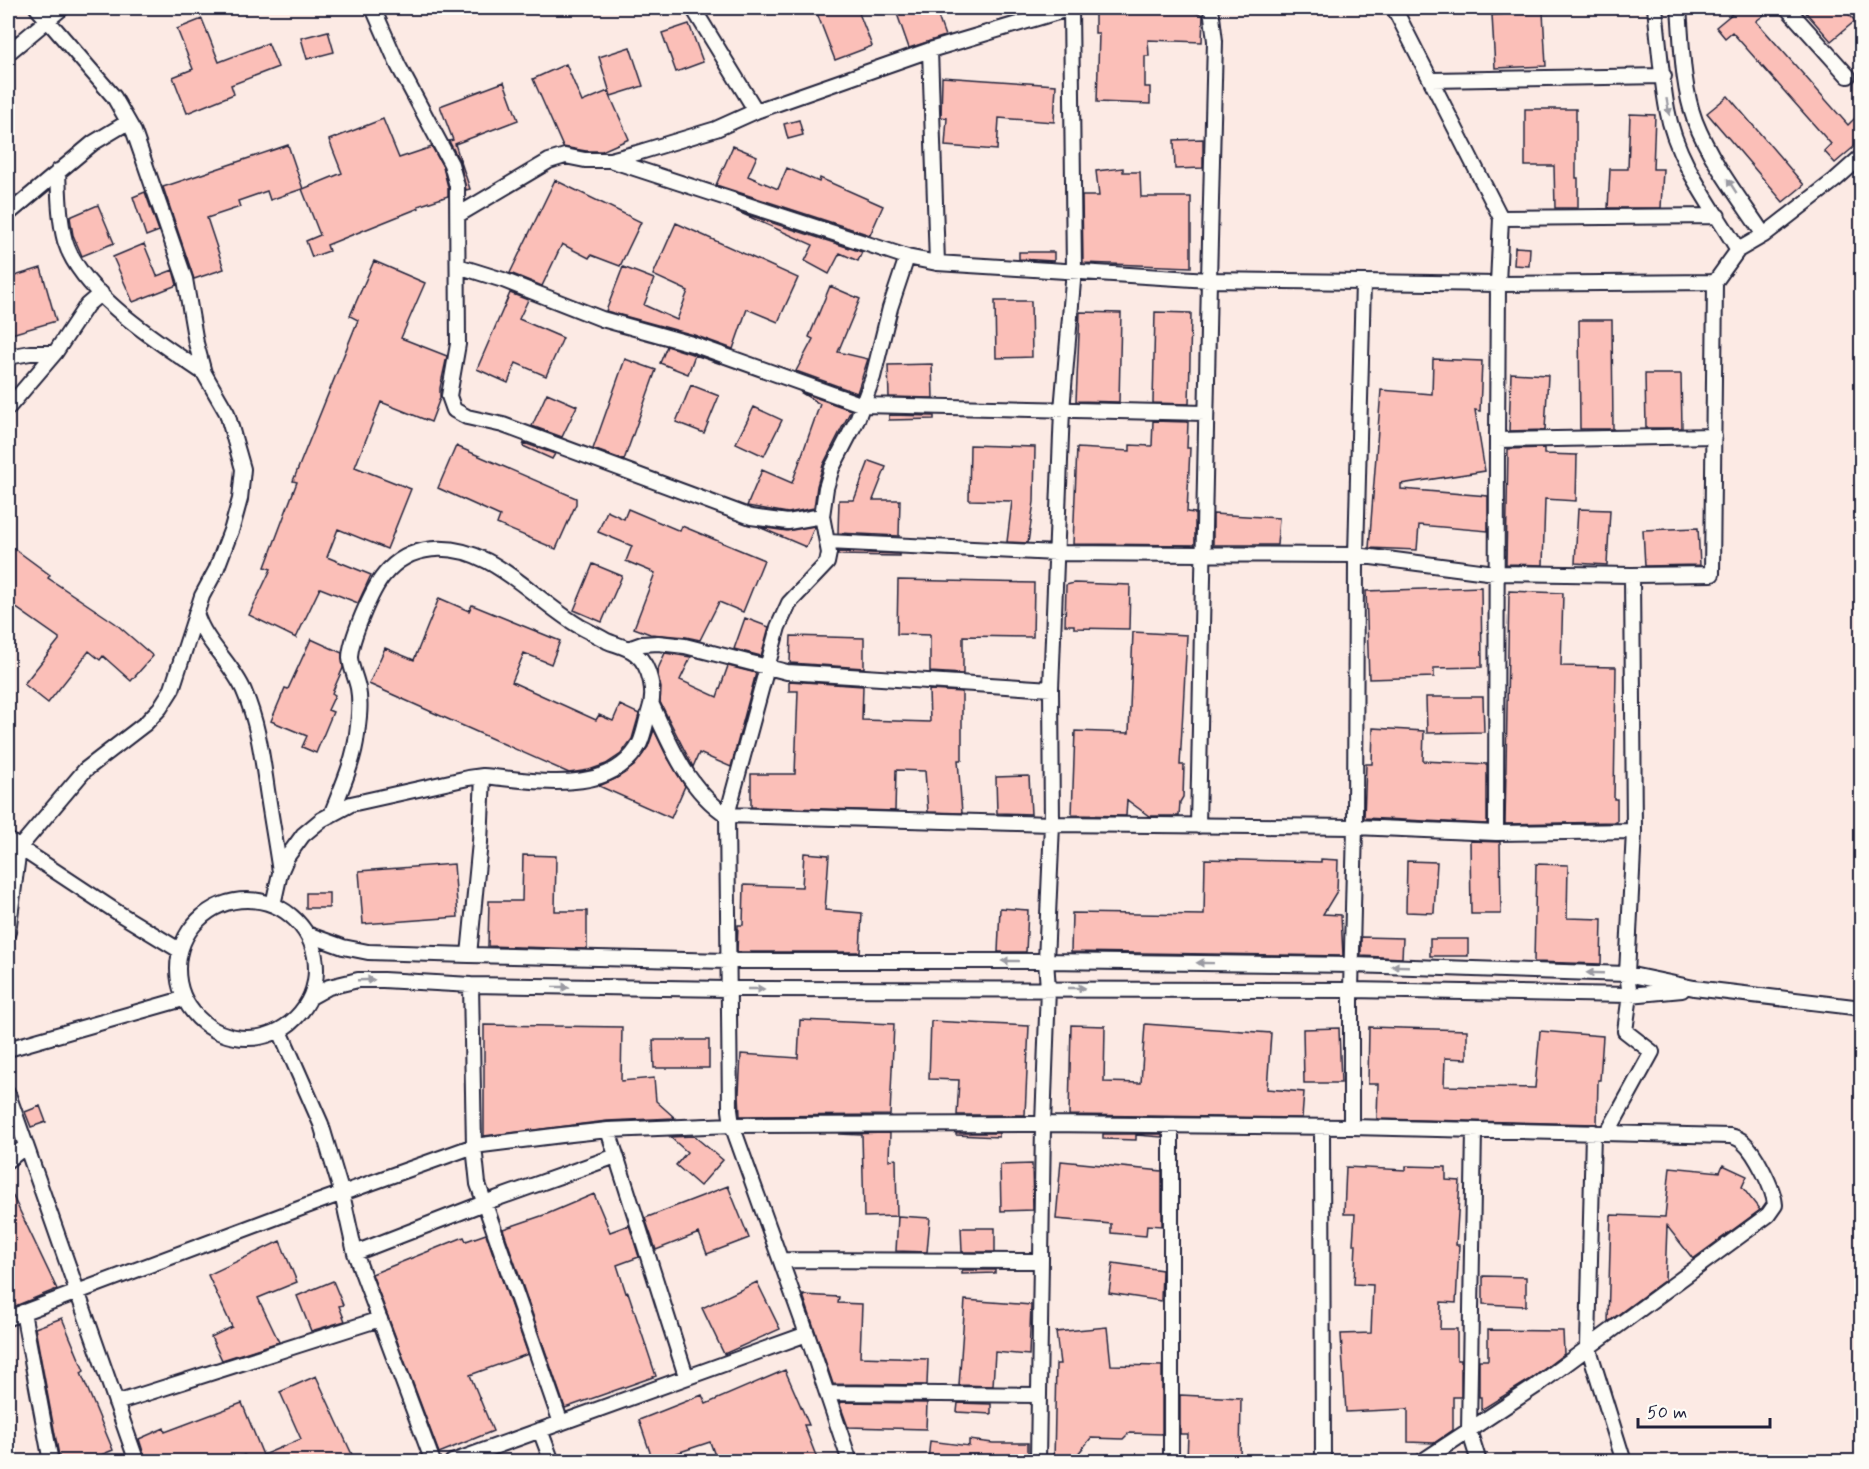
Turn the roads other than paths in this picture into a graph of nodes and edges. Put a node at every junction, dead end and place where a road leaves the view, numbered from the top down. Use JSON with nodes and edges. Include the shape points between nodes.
{"nodes":[{"id":1,"x":37,"y":8,"type":"edge"},
{"id":2,"x":62,"y":8,"type":"edge"},
{"id":3,"x":373,"y":8,"type":"edge"},
{"id":4,"x":693,"y":8,"type":"edge"},
{"id":5,"x":1211,"y":8,"type":"edge"},
{"id":6,"x":1394,"y":8,"type":"edge"},
{"id":7,"x":1655,"y":8,"type":"edge"},
{"id":8,"x":1679,"y":8,"type":"edge"},
{"id":9,"x":1787,"y":8,"type":"edge"},
{"id":10,"x":46,"y":20,"type":"junction"},
{"id":11,"x":930,"y":50,"type":"junction"},
{"id":12,"x":8,"y":53,"type":"edge"},
{"id":13,"x":1664,"y":75,"type":"junction"},
{"id":14,"x":1848,"y":76,"type":"dead end"},
{"id":15,"x":1431,"y":80,"type":"junction"},
{"id":16,"x":756,"y":111,"type":"junction"},
{"id":17,"x":128,"y":122,"type":"junction"},
{"id":18,"x":1862,"y":156,"type":"edge"},
{"id":19,"x":610,"y":160,"type":"junction"},
{"id":20,"x":58,"y":171,"type":"junction"},
{"id":21,"x":8,"y":214,"type":"edge"},
{"id":22,"x":458,"y":215,"type":"junction"},
{"id":23,"x":1718,"y":216,"type":"junction"},
{"id":24,"x":1501,"y":218,"type":"junction"},
{"id":25,"x":1764,"y":235,"type":"junction"},
{"id":26,"x":1738,"y":250,"type":"junction"},
{"id":27,"x":907,"y":257,"type":"junction"},
{"id":28,"x":937,"y":263,"type":"junction"},
{"id":29,"x":458,"y":266,"type":"junction"},
{"id":30,"x":1074,"y":270,"type":"junction"},
{"id":31,"x":1209,"y":280,"type":"junction"},
{"id":32,"x":1363,"y":282,"type":"junction"},
{"id":33,"x":1715,"y":282,"type":"junction"},
{"id":34,"x":1498,"y":284,"type":"junction"},
{"id":35,"x":101,"y":293,"type":"junction"},
{"id":36,"x":55,"y":353,"type":"junction"},
{"id":37,"x":8,"y":357,"type":"edge"},
{"id":38,"x":204,"y":373,"type":"junction"},
{"id":39,"x":862,"y":405,"type":"junction"},
{"id":40,"x":8,"y":408,"type":"edge"},
{"id":41,"x":1062,"y":410,"type":"junction"},
{"id":42,"x":1205,"y":412,"type":"junction"},
{"id":43,"x":1714,"y":436,"type":"junction"},
{"id":44,"x":1497,"y":440,"type":"junction"},
{"id":45,"x":822,"y":516,"type":"junction"},
{"id":46,"x":828,"y":542,"type":"junction"},
{"id":47,"x":1057,"y":553,"type":"junction"},
{"id":48,"x":1204,"y":554,"type":"junction"},
{"id":49,"x":1356,"y":555,"type":"junction"},
{"id":50,"x":1495,"y":573,"type":"junction"},
{"id":51,"x":1632,"y":575,"type":"junction"},
{"id":52,"x":196,"y":613,"type":"junction"},
{"id":53,"x":628,"y":649,"type":"junction"},
{"id":54,"x":768,"y":668,"type":"junction"},
{"id":55,"x":1051,"y":689,"type":"junction"},
{"id":56,"x":652,"y":705,"type":"junction"},
{"id":57,"x":483,"y":776,"type":"junction"},
{"id":58,"x":331,"y":815,"type":"junction"},
{"id":59,"x":727,"y":815,"type":"junction"},
{"id":60,"x":1052,"y":824,"type":"junction"},
{"id":61,"x":1197,"y":826,"type":"junction"},
{"id":62,"x":1355,"y":828,"type":"junction"},
{"id":63,"x":1634,"y":831,"type":"junction"},
{"id":64,"x":1496,"y":833,"type":"junction"},
{"id":65,"x":13,"y":844,"type":"edge"},
{"id":66,"x":280,"y":873,"type":"junction"},
{"id":67,"x":273,"y":905,"type":"junction"},
{"id":68,"x":8,"y":932,"type":"edge"},
{"id":69,"x":307,"y":934,"type":"junction"},
{"id":70,"x":179,"y":950,"type":"junction"},
{"id":71,"x":469,"y":955,"type":"junction"},
{"id":72,"x":728,"y":961,"type":"junction"},
{"id":73,"x":1046,"y":961,"type":"junction"},
{"id":74,"x":1353,"y":965,"type":"junction"},
{"id":75,"x":1627,"y":975,"type":"junction"},
{"id":76,"x":471,"y":985,"type":"junction"},
{"id":77,"x":1048,"y":988,"type":"junction"},
{"id":78,"x":1694,"y":988,"type":"junction"},
{"id":79,"x":728,"y":989,"type":"junction"},
{"id":80,"x":1351,"y":990,"type":"junction"},
{"id":81,"x":1630,"y":995,"type":"junction"},
{"id":82,"x":311,"y":997,"type":"junction"},
{"id":83,"x":183,"y":999,"type":"junction"},
{"id":84,"x":1862,"y":1008,"type":"edge"},
{"id":85,"x":280,"y":1031,"type":"junction"},
{"id":86,"x":8,"y":1049,"type":"edge"},
{"id":87,"x":8,"y":1094,"type":"edge"},
{"id":88,"x":1043,"y":1124,"type":"junction"},
{"id":89,"x":732,"y":1125,"type":"junction"},
{"id":90,"x":1171,"y":1125,"type":"junction"},
{"id":91,"x":1322,"y":1127,"type":"junction"},
{"id":92,"x":1351,"y":1127,"type":"junction"},
{"id":93,"x":608,"y":1130,"type":"junction"},
{"id":94,"x":1474,"y":1130,"type":"junction"},
{"id":95,"x":1593,"y":1132,"type":"junction"},
{"id":96,"x":1608,"y":1132,"type":"junction"},
{"id":97,"x":474,"y":1146,"type":"junction"},
{"id":98,"x":26,"y":1147,"type":"junction"},
{"id":99,"x":616,"y":1156,"type":"junction"},
{"id":100,"x":8,"y":1160,"type":"edge"},
{"id":101,"x":342,"y":1194,"type":"junction"},
{"id":102,"x":484,"y":1203,"type":"junction"},
{"id":103,"x":355,"y":1253,"type":"junction"},
{"id":104,"x":780,"y":1260,"type":"junction"},
{"id":105,"x":1041,"y":1261,"type":"junction"},
{"id":106,"x":78,"y":1292,"type":"junction"},
{"id":107,"x":24,"y":1312,"type":"junction"},
{"id":108,"x":8,"y":1318,"type":"edge"},
{"id":109,"x":380,"y":1319,"type":"junction"},
{"id":110,"x":807,"y":1334,"type":"junction"},
{"id":111,"x":1588,"y":1346,"type":"junction"},
{"id":112,"x":686,"y":1376,"type":"junction"},
{"id":113,"x":827,"y":1393,"type":"junction"},
{"id":114,"x":1039,"y":1395,"type":"junction"},
{"id":115,"x":116,"y":1403,"type":"junction"},
{"id":116,"x":561,"y":1423,"type":"junction"},
{"id":117,"x":540,"y":1430,"type":"junction"},
{"id":118,"x":1469,"y":1430,"type":"junction"},
{"id":119,"x":51,"y":1461,"type":"edge"},
{"id":120,"x":137,"y":1461,"type":"edge"},
{"id":121,"x":433,"y":1461,"type":"edge"},
{"id":122,"x":452,"y":1461,"type":"edge"},
{"id":123,"x":552,"y":1461,"type":"edge"},
{"id":124,"x":850,"y":1461,"type":"edge"},
{"id":125,"x":1038,"y":1461,"type":"edge"},
{"id":126,"x":1172,"y":1461,"type":"edge"},
{"id":127,"x":1323,"y":1461,"type":"edge"},
{"id":128,"x":1421,"y":1461,"type":"edge"},
{"id":129,"x":1479,"y":1461,"type":"edge"},
{"id":130,"x":1624,"y":1461,"type":"edge"}],
"edges":[{"from":1,"to":10,"type":"street"},
{"from":2,"to":10,"type":"street"},
{"from":3,"to":22,"type":"street","via":[[398,65],[451,164]]},
{"from":4,"to":16,"type":"street"},
{"from":5,"to":31,"type":"street","via":[[1215,41]]},
{"from":6,"to":15,"type":"street"},
{"from":7,"to":13,"type":"street"},
{"from":25,"to":8,"type":"street","one_way":true,"via":[[1710,153],[1695,121]]},
{"from":9,"to":14,"type":"street"},
{"from":10,"to":12,"type":"street"},
{"from":10,"to":17,"type":"street","via":[[114,97]]},
{"from":11,"to":16,"type":"street"},
{"from":11,"to":28,"type":"street"},
{"from":11,"to":30,"type":"street","via":[[1071,8]]},
{"from":13,"to":15,"type":"street"},
{"from":13,"to":23,"type":"street","one_way":true,"via":[[1667,111],[1678,144],[1692,176]]},
{"from":15,"to":24,"type":"street"},
{"from":16,"to":19,"type":"street","via":[[716,129]]},
{"from":17,"to":20,"type":"street"},
{"from":17,"to":38,"type":"street","via":[[185,279]]},
{"from":18,"to":25,"type":"street"},
{"from":19,"to":22,"type":"street","via":[[565,156],[549,160]]},
{"from":19,"to":27,"type":"street"},
{"from":20,"to":21,"type":"street"},
{"from":20,"to":35,"type":"street","via":[[65,242],[76,265]]},
{"from":22,"to":29,"type":"street"},
{"from":23,"to":24,"type":"street"},
{"from":23,"to":26,"type":"street"},
{"from":24,"to":34,"type":"street"},
{"from":25,"to":26,"type":"street"},
{"from":26,"to":33,"type":"street"},
{"from":27,"to":28,"type":"street"},
{"from":27,"to":39,"type":"street"},
{"from":28,"to":30,"type":"street"},
{"from":29,"to":39,"type":"street","via":[[602,319],[692,344]]},
{"from":29,"to":45,"type":"street","via":[[458,344],[449,396],[458,414],[502,425],[751,517],[788,522]]},
{"from":30,"to":31,"type":"street"},
{"from":30,"to":41,"type":"street"},
{"from":31,"to":32,"type":"street"},
{"from":31,"to":42,"type":"street"},
{"from":32,"to":34,"type":"street"},
{"from":32,"to":49,"type":"street"},
{"from":33,"to":34,"type":"street"},
{"from":33,"to":43,"type":"street"},
{"from":34,"to":44,"type":"street"},
{"from":35,"to":36,"type":"street","via":[[81,313]]},
{"from":35,"to":38,"type":"street","via":[[151,336]]},
{"from":36,"to":37,"type":"street"},
{"from":36,"to":40,"type":"street"},
{"from":38,"to":52,"type":"street","via":[[227,413],[243,469],[232,528]]},
{"from":39,"to":41,"type":"street"},
{"from":39,"to":45,"type":"street","via":[[832,468]]},
{"from":41,"to":42,"type":"street"},
{"from":41,"to":47,"type":"street"},
{"from":42,"to":48,"type":"street"},
{"from":43,"to":44,"type":"street"},
{"from":43,"to":51,"type":"street","via":[[1712,574]]},
{"from":44,"to":50,"type":"street"},
{"from":45,"to":46,"type":"street"},
{"from":46,"to":47,"type":"street"},
{"from":46,"to":54,"type":"street","via":[[826,563],[789,603],[778,627]]},
{"from":47,"to":48,"type":"street"},
{"from":47,"to":55,"type":"street"},
{"from":48,"to":49,"type":"street"},
{"from":48,"to":61,"type":"street"},
{"from":49,"to":50,"type":"street"},
{"from":49,"to":62,"type":"street"},
{"from":50,"to":51,"type":"street"},
{"from":50,"to":64,"type":"street"},
{"from":51,"to":63,"type":"street"},
{"from":52,"to":65,"type":"street","via":[[172,689],[160,708],[128,739],[85,770]]},
{"from":52,"to":66,"type":"street","via":[[208,638],[234,672],[253,713],[262,747]]},
{"from":53,"to":54,"type":"street","via":[[658,643],[685,646]]},
{"from":53,"to":56,"type":"street","via":[[637,654],[648,671]]},
{"from":53,"to":58,"type":"street","via":[[579,626],[484,560],[447,549],[421,550],[404,556],[375,587],[351,647],[350,660],[360,700],[357,736]]},
{"from":54,"to":55,"type":"street"},
{"from":54,"to":59,"type":"street"},
{"from":55,"to":60,"type":"street"},
{"from":56,"to":57,"type":"street","via":[[631,756],[600,777],[583,782]]},
{"from":56,"to":59,"type":"street","via":[[685,770],[712,805]]},
{"from":57,"to":58,"type":"street","via":[[351,804]]},
{"from":57,"to":71,"type":"street"},
{"from":58,"to":66,"type":"street","via":[[303,836]]},
{"from":59,"to":60,"type":"street"},
{"from":59,"to":72,"type":"street"},
{"from":60,"to":61,"type":"street"},
{"from":60,"to":73,"type":"street"},
{"from":61,"to":62,"type":"street"},
{"from":62,"to":64,"type":"street"},
{"from":62,"to":74,"type":"street"},
{"from":63,"to":64,"type":"street"},
{"from":63,"to":75,"type":"street"},
{"from":65,"to":68,"type":"street"},
{"from":65,"to":70,"type":"street"},
{"from":66,"to":67,"type":"street"},
{"from":67,"to":69,"type":"street","via":[[292,917]]},
{"from":67,"to":70,"type":"street","via":[[250,900],[227,902],[206,912],[189,929]]},
{"from":69,"to":71,"type":"street","via":[[368,952]]},
{"from":69,"to":82,"type":"street","via":[[315,954],[316,976]]},
{"from":70,"to":83,"type":"street","via":[[177,975]]},
{"from":71,"to":72,"type":"street"},
{"from":73,"to":72,"type":"street","one_way":true},
{"from":72,"to":79,"type":"street"},
{"from":74,"to":73,"type":"street","one_way":true},
{"from":73,"to":77,"type":"street"},
{"from":75,"to":74,"type":"street","one_way":true},
{"from":74,"to":80,"type":"street"},
{"from":75,"to":78,"type":"street"},
{"from":75,"to":81,"type":"street"},
{"from":76,"to":79,"type":"street","one_way":true},
{"from":82,"to":76,"type":"street","one_way":true,"via":[[329,987],[358,980]]},
{"from":76,"to":97,"type":"street"},
{"from":79,"to":77,"type":"street","one_way":true},
{"from":77,"to":80,"type":"street","one_way":true},
{"from":77,"to":88,"type":"street"},
{"from":78,"to":81,"type":"street"},
{"from":78,"to":84,"type":"street"},
{"from":79,"to":89,"type":"street"},
{"from":80,"to":81,"type":"street"},
{"from":80,"to":92,"type":"street"},
{"from":81,"to":96,"type":"street","via":[[1625,1031],[1652,1052]]},
{"from":82,"to":85,"type":"street","via":[[298,1016]]},
{"from":83,"to":85,"type":"street","via":[[196,1018],[214,1031],[236,1039],[259,1038]]},
{"from":83,"to":86,"type":"street"},
{"from":85,"to":101,"type":"street","via":[[321,1124]]},
{"from":87,"to":98,"type":"street"},
{"from":88,"to":89,"type":"street"},
{"from":88,"to":90,"type":"street"},
{"from":88,"to":105,"type":"street"},
{"from":89,"to":93,"type":"street"},
{"from":89,"to":104,"type":"street"},
{"from":90,"to":91,"type":"street"},
{"from":90,"to":126,"type":"street"},
{"from":91,"to":92,"type":"street"},
{"from":91,"to":127,"type":"street"},
{"from":92,"to":94,"type":"street"},
{"from":93,"to":97,"type":"street"},
{"from":93,"to":99,"type":"street"},
{"from":94,"to":95,"type":"street"},
{"from":94,"to":118,"type":"street"},
{"from":95,"to":96,"type":"street"},
{"from":95,"to":111,"type":"street"},
{"from":96,"to":111,"type":"street","via":[[1741,1139],[1770,1185],[1775,1205],[1768,1215]]},
{"from":97,"to":101,"type":"street"},
{"from":97,"to":102,"type":"street"},
{"from":98,"to":100,"type":"street"},
{"from":98,"to":106,"type":"street"},
{"from":99,"to":102,"type":"street"},
{"from":99,"to":112,"type":"street"},
{"from":101,"to":103,"type":"street"},
{"from":101,"to":106,"type":"street"},
{"from":102,"to":103,"type":"street"},
{"from":102,"to":116,"type":"street"},
{"from":103,"to":109,"type":"street"},
{"from":104,"to":105,"type":"street"},
{"from":104,"to":110,"type":"street"},
{"from":105,"to":114,"type":"street"},
{"from":106,"to":107,"type":"street"},
{"from":106,"to":115,"type":"street"},
{"from":107,"to":108,"type":"street"},
{"from":107,"to":119,"type":"street"},
{"from":109,"to":115,"type":"street"},
{"from":109,"to":121,"type":"street"},
{"from":110,"to":112,"type":"street"},
{"from":110,"to":113,"type":"street"},
{"from":111,"to":118,"type":"street"},
{"from":111,"to":130,"type":"street"},
{"from":112,"to":116,"type":"street"},
{"from":113,"to":114,"type":"street"},
{"from":113,"to":124,"type":"street"},
{"from":114,"to":125,"type":"street"},
{"from":115,"to":120,"type":"street"},
{"from":116,"to":117,"type":"street"},
{"from":117,"to":122,"type":"street"},
{"from":117,"to":123,"type":"street"},
{"from":118,"to":128,"type":"street"},
{"from":118,"to":129,"type":"street"}]}
